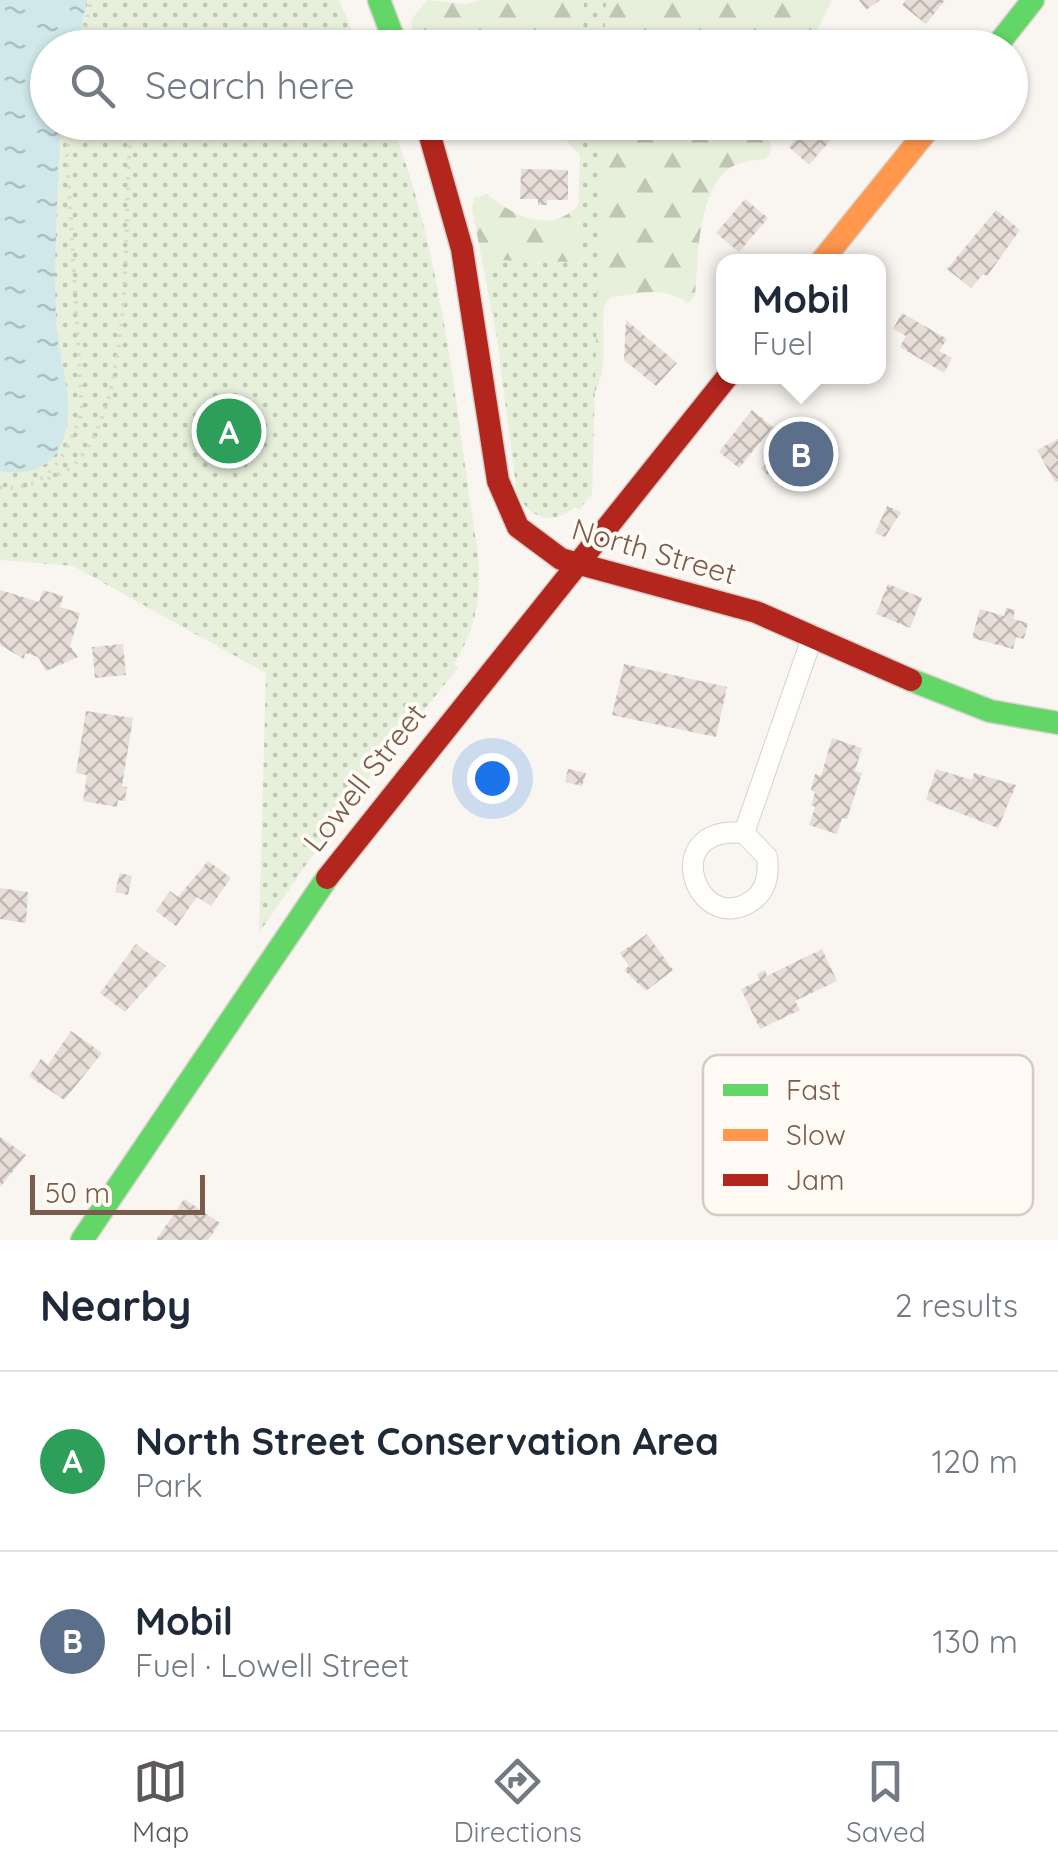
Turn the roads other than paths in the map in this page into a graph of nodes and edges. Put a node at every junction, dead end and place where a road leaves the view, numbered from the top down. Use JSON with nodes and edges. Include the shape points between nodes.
{"nodes":[{"id":1,"x":379,"y":0,"type":"edge"},
{"id":2,"x":1033,"y":0,"type":"edge"},
{"id":3,"x":390,"y":30,"type":"edge"},
{"id":4,"x":1009,"y":30,"type":"edge"},
{"id":5,"x":431,"y":140,"type":"edge"},
{"id":6,"x":919,"y":140,"type":"edge"},
{"id":7,"x":827,"y":254,"type":"edge"},
{"id":8,"x":722,"y":384,"type":"edge"},
{"id":9,"x":576,"y":564,"type":"junction"},
{"id":10,"x":813,"y":635,"type":"junction"},
{"id":11,"x":1058,"y":724,"type":"edge"},
{"id":12,"x":744,"y":832,"type":"dead end"},
{"id":13,"x":82,"y":1240,"type":"edge"}],
"edges":[{"from":1,"to":3,"type":"main road"},
{"from":2,"to":4,"type":"main road"},
{"from":5,"to":9,"type":"main road","name":"North Street","via":[[462,249],[505,506],[542,549]]},
{"from":6,"to":7,"type":"main road"},
{"from":8,"to":9,"type":"main road","name":"Lowell Street"},
{"from":9,"to":10,"type":"main road","name":"North Street","via":[[739,607]]},
{"from":9,"to":13,"type":"main road","name":"Lowell Street","via":[[350,844]]},
{"from":10,"to":11,"type":"main road","name":"North Street","via":[[972,704]]},
{"from":10,"to":12,"type":"street"}]}
